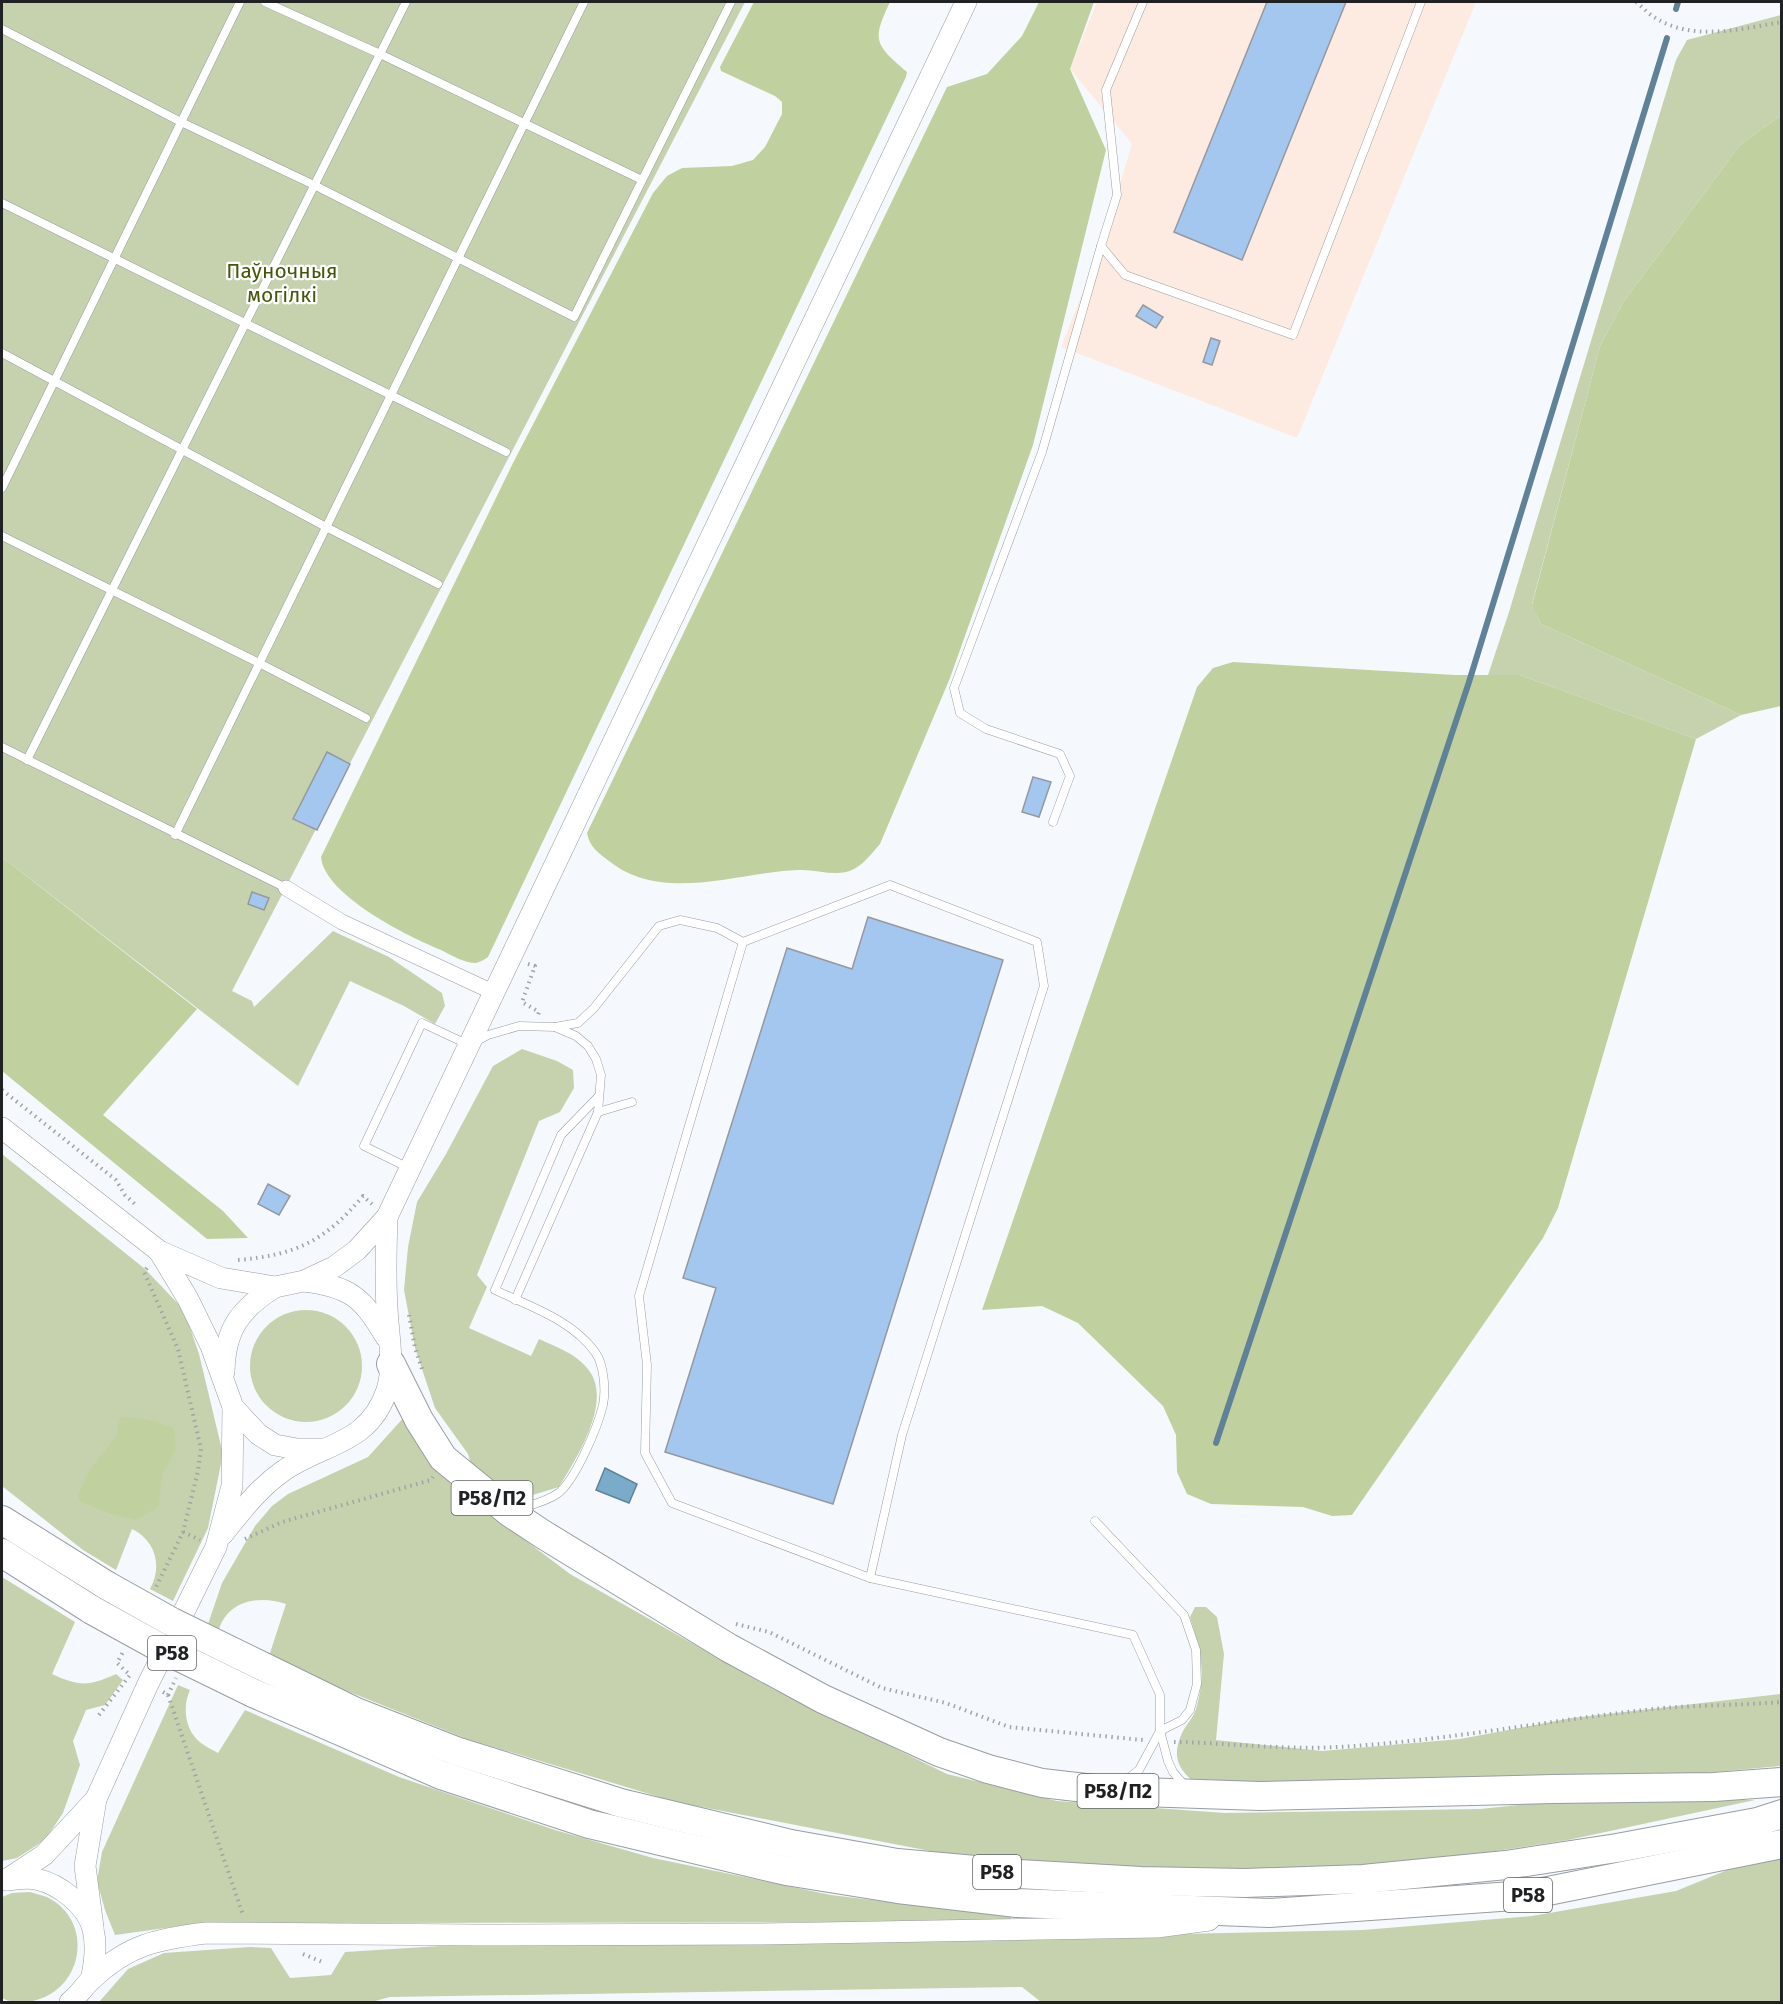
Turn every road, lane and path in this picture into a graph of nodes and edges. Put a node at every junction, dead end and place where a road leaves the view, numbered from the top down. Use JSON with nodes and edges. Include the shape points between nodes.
{"nodes":[{"id":1,"x":240,"y":2,"type":"edge"},
{"id":2,"x":265,"y":2,"type":"edge"},
{"id":3,"x":406,"y":2,"type":"edge"},
{"id":4,"x":584,"y":2,"type":"edge"},
{"id":5,"x":731,"y":2,"type":"edge"},
{"id":6,"x":966,"y":2,"type":"edge"},
{"id":7,"x":1143,"y":2,"type":"edge"},
{"id":8,"x":1421,"y":2,"type":"edge"},
{"id":9,"x":1636,"y":2,"type":"edge"},
{"id":10,"x":1782,"y":22,"type":"edge"},
{"id":11,"x":2,"y":29,"type":"edge"},
{"id":12,"x":380,"y":54,"type":"junction"},
{"id":13,"x":181,"y":122,"type":"junction"},
{"id":14,"x":525,"y":123,"type":"junction"},
{"id":15,"x":642,"y":180,"type":"junction"},
{"id":16,"x":314,"y":185,"type":"junction"},
{"id":17,"x":2,"y":203,"type":"edge"},
{"id":18,"x":1101,"y":246,"type":"junction"},
{"id":19,"x":459,"y":257,"type":"junction"},
{"id":20,"x":113,"y":259,"type":"junction"},
{"id":21,"x":244,"y":325,"type":"junction"},
{"id":22,"x":2,"y":353,"type":"edge"},
{"id":23,"x":54,"y":380,"type":"junction"},
{"id":24,"x":391,"y":395,"type":"junction"},
{"id":25,"x":182,"y":450,"type":"junction"},
{"id":26,"x":506,"y":452,"type":"dead end"},
{"id":27,"x":2,"y":488,"type":"edge"},
{"id":28,"x":326,"y":527,"type":"junction"},
{"id":29,"x":2,"y":536,"type":"edge"},
{"id":30,"x":438,"y":584,"type":"dead end"},
{"id":31,"x":112,"y":590,"type":"junction"},
{"id":32,"x":259,"y":663,"type":"junction"},
{"id":33,"x":366,"y":718,"type":"dead end"},
{"id":34,"x":2,"y":747,"type":"edge"},
{"id":35,"x":27,"y":760,"type":"junction"},
{"id":36,"x":1053,"y":822,"type":"dead end"},
{"id":37,"x":175,"y":835,"type":"junction"},
{"id":38,"x":286,"y":888,"type":"joint"},
{"id":39,"x":743,"y":942,"type":"junction"},
{"id":40,"x":495,"y":993,"type":"junction"},
{"id":41,"x":555,"y":1027,"type":"junction"},
{"id":42,"x":469,"y":1045,"type":"junction"},
{"id":43,"x":2,"y":1090,"type":"edge"},
{"id":44,"x":598,"y":1097,"type":"junction"},
{"id":45,"x":632,"y":1102,"type":"dead end"},
{"id":46,"x":598,"y":1112,"type":"junction"},
{"id":47,"x":2,"y":1128,"type":"edge"},
{"id":48,"x":410,"y":1168,"type":"junction"},
{"id":49,"x":139,"y":1208,"type":"dead end"},
{"id":50,"x":387,"y":1217,"type":"junction"},
{"id":51,"x":159,"y":1251,"type":"junction"},
{"id":52,"x":234,"y":1260,"type":"dead end"},
{"id":53,"x":304,"y":1281,"type":"junction"},
{"id":54,"x":275,"y":1287,"type":"junction"},
{"id":55,"x":515,"y":1300,"type":"junction"},
{"id":56,"x":408,"y":1313,"type":"dead end"},
{"id":57,"x":389,"y":1352,"type":"junction"},
{"id":58,"x":425,"y":1378,"type":"dead end"},
{"id":59,"x":223,"y":1381,"type":"junction"},
{"id":60,"x":233,"y":1407,"type":"junction"},
{"id":61,"x":326,"y":1449,"type":"junction"},
{"id":62,"x":443,"y":1458,"type":"junction"},
{"id":63,"x":509,"y":1512,"type":"junction"},
{"id":64,"x":2,"y":1520,"type":"edge"},
{"id":65,"x":1095,"y":1521,"type":"dead end"},
{"id":66,"x":183,"y":1532,"type":"junction"},
{"id":67,"x":243,"y":1540,"type":"dead end"},
{"id":68,"x":218,"y":1543,"type":"junction"},
{"id":69,"x":2,"y":1553,"type":"edge"},
{"id":70,"x":870,"y":1578,"type":"junction"},
{"id":71,"x":153,"y":1593,"type":"dead end"},
{"id":72,"x":725,"y":1621,"type":"dead end"},
{"id":73,"x":127,"y":1643,"type":"dead end"},
{"id":74,"x":139,"y":1679,"type":"junction"},
{"id":75,"x":1782,"y":1702,"type":"edge"},
{"id":76,"x":99,"y":1715,"type":"dead end"},
{"id":77,"x":1160,"y":1731,"type":"junction"},
{"id":78,"x":1154,"y":1741,"type":"junction"},
{"id":79,"x":1164,"y":1742,"type":"junction"},
{"id":80,"x":1782,"y":1782,"type":"edge"},
{"id":81,"x":1111,"y":1791,"type":"junction"},
{"id":82,"x":1192,"y":1795,"type":"junction"},
{"id":83,"x":96,"y":1799,"type":"junction"},
{"id":84,"x":1782,"y":1814,"type":"edge"},
{"id":85,"x":1782,"y":1844,"type":"edge"},
{"id":86,"x":5,"y":1881,"type":"edge"},
{"id":87,"x":242,"y":1912,"type":"dead end"},
{"id":88,"x":1269,"y":1913,"type":"junction"},
{"id":89,"x":93,"y":1927,"type":"junction"},
{"id":90,"x":91,"y":1980,"type":"junction"},
{"id":91,"x":70,"y":2002,"type":"edge"}],
"edges":[{"from":1,"to":13,"type":"lane"},
{"from":2,"to":12,"type":"lane"},
{"from":3,"to":12,"type":"lane"},
{"from":4,"to":14,"type":"lane"},
{"from":5,"to":15,"type":"lane"},
{"from":6,"to":40,"type":"main road"},
{"from":7,"to":18,"type":"lane","via":[[1106,90],[1117,195]]},
{"from":8,"to":18,"type":"lane","via":[[1293,335],[1125,275]]},
{"from":9,"to":10,"type":"path","via":[[1654,17],[1695,31],[1721,32]]},
{"from":11,"to":13,"type":"lane"},
{"from":12,"to":14,"type":"lane"},
{"from":12,"to":16,"type":"lane"},
{"from":13,"to":16,"type":"lane"},
{"from":13,"to":20,"type":"lane"},
{"from":14,"to":15,"type":"lane"},
{"from":14,"to":19,"type":"lane"},
{"from":15,"to":19,"type":"lane","via":[[574,316]]},
{"from":16,"to":19,"type":"lane"},
{"from":16,"to":21,"type":"lane"},
{"from":17,"to":20,"type":"lane"},
{"from":18,"to":36,"type":"lane","via":[[1042,452],[954,688],[960,713],[986,729],[1060,754],[1070,776]]},
{"from":19,"to":24,"type":"lane"},
{"from":20,"to":21,"type":"lane"},
{"from":20,"to":23,"type":"lane"},
{"from":21,"to":24,"type":"lane"},
{"from":21,"to":25,"type":"lane"},
{"from":22,"to":23,"type":"lane"},
{"from":23,"to":25,"type":"lane"},
{"from":23,"to":27,"type":"lane"},
{"from":24,"to":26,"type":"lane"},
{"from":24,"to":28,"type":"lane"},
{"from":25,"to":28,"type":"lane"},
{"from":25,"to":31,"type":"lane"},
{"from":28,"to":30,"type":"lane"},
{"from":28,"to":32,"type":"lane"},
{"from":29,"to":31,"type":"lane"},
{"from":31,"to":32,"type":"lane"},
{"from":31,"to":35,"type":"lane"},
{"from":32,"to":33,"type":"lane"},
{"from":32,"to":37,"type":"lane"},
{"from":34,"to":35,"type":"lane"},
{"from":35,"to":37,"type":"lane"},
{"from":37,"to":38,"type":"lane"},
{"from":38,"to":40,"type":"street","via":[[342,922]]},
{"from":39,"to":41,"type":"lane","via":[[717,928],[680,920],[660,926],[594,1008],[578,1023]]},
{"from":39,"to":70,"type":"lane","via":[[639,1296],[647,1365],[645,1453],[672,1503]]},
{"from":39,"to":70,"type":"lane","via":[[890,885],[1037,942],[1044,986],[902,1435]]},
{"from":40,"to":42,"type":"main road"},
{"from":41,"to":42,"type":"lane","via":[[519,1026]]},
{"from":41,"to":44,"type":"lane","via":[[576,1036],[596,1059],[601,1075]]},
{"from":42,"to":48,"type":"main road"},
{"from":42,"to":48,"type":"lane","via":[[422,1023],[364,1146]]},
{"from":43,"to":49,"type":"path","via":[[116,1180]]},
{"from":44,"to":46,"type":"lane"},
{"from":44,"to":55,"type":"lane","via":[[561,1135],[495,1290]]},
{"from":45,"to":46,"type":"lane"},
{"from":46,"to":55,"type":"lane"},
{"from":47,"to":51,"type":"main road","number":"Р58/П2"},
{"from":48,"to":50,"type":"main road"},
{"from":50,"to":52,"type":"path","via":[[363,1196],[345,1217],[309,1244],[270,1257]]},
{"from":50,"to":53,"type":"main road","via":[[357,1250],[334,1267]]},
{"from":50,"to":57,"type":"main road"},
{"from":51,"to":54,"type":"main road","number":"Р58/П2","via":[[220,1278]]},
{"from":51,"to":59,"type":"main road","number":"Р58/П2","via":[[188,1299]]},
{"from":51,"to":66,"type":"path","via":[[144,1272],[178,1349],[201,1449]]},
{"from":53,"to":54,"type":"main road","number":"Р58/П2"},
{"from":53,"to":57,"type":"main road","number":"Р58/П2","via":[[348,1292],[369,1309]]},
{"from":54,"to":59,"type":"main road","number":"Р58/П2","via":[[253,1300],[232,1328],[224,1352]]},
{"from":55,"to":63,"type":"lane","via":[[550,1315],[585,1338],[603,1371],[603,1403],[577,1469],[558,1494]]},
{"from":56,"to":58,"type":"path"},
{"from":57,"to":61,"type":"main road","number":"Р58/П2","via":[[387,1389],[376,1413],[356,1435]]},
{"from":57,"to":62,"type":"highway","number":"Р58/П2","via":[[419,1420]]},
{"from":59,"to":60,"type":"main road","number":"Р58/П2"},
{"from":60,"to":61,"type":"main road","number":"Р58/П2","via":[[258,1434],[275,1444]]},
{"from":60,"to":68,"type":"main road","via":[[232,1486]]},
{"from":61,"to":68,"type":"main road","via":[[284,1471],[249,1501]]},
{"from":62,"to":63,"type":"highway","number":"Р58/П2"},
{"from":62,"to":67,"type":"path","via":[[431,1480],[282,1522]]},
{"from":63,"to":81,"type":"highway","number":"Р58/П2","via":[[729,1648],[823,1699],[939,1752],[988,1769],[1042,1783]]},
{"from":64,"to":84,"type":"highway","number":"Р58","bridge":true,"via":[[172,1622],[356,1712],[456,1750],[621,1803],[791,1844],[897,1863],[1141,1881],[1363,1879],[1506,1865],[1617,1848]]},
{"from":65,"to":77,"type":"lane","via":[[1184,1615],[1196,1650],[1197,1684],[1190,1710],[1182,1720]]},
{"from":66,"to":68,"type":"path"},
{"from":66,"to":71,"type":"path"},
{"from":68,"to":74,"type":"main road"},
{"from":69,"to":88,"type":"highway","number":"Р58","bridge":true,"via":[[92,1610],[253,1693],[441,1775],[589,1824],[786,1871],[898,1889],[1017,1903]]},
{"from":70,"to":77,"type":"lane","via":[[1132,1635],[1161,1695]]},
{"from":72,"to":78,"type":"path","via":[[769,1632],[882,1688],[946,1703],[1009,1727]]},
{"from":73,"to":74,"type":"path","via":[[117,1663]]},
{"from":74,"to":76,"type":"path"},
{"from":74,"to":83,"type":"main road"},
{"from":74,"to":87,"type":"path","via":[[168,1695]]},
{"from":75,"to":79,"type":"path","via":[[1665,1708],[1334,1748]]},
{"from":77,"to":78,"type":"lane"},
{"from":77,"to":79,"type":"lane"},
{"from":78,"to":81,"type":"lane","via":[[1138,1770]]},
{"from":79,"to":82,"type":"lane","via":[[1173,1772]]},
{"from":80,"to":82,"type":"highway","number":"Р58/П2","via":[[1714,1787]]},
{"from":81,"to":82,"type":"highway","number":"Р58/П2"},
{"from":83,"to":86,"type":"main road","via":[[44,1855]]},
{"from":83,"to":89,"type":"main road","via":[[85,1866]]},
{"from":85,"to":88,"type":"highway","number":"Р58","via":[[1528,1895]]},
{"from":86,"to":89,"type":"main road","via":[[35,1879],[58,1887],[79,1905]]},
{"from":88,"to":90,"type":"main road","via":[[1157,1927],[476,1935],[206,1933],[162,1938],[124,1953]]},
{"from":89,"to":90,"type":"main road","via":[[95,1961]]},
{"from":90,"to":91,"type":"main road"}]}
